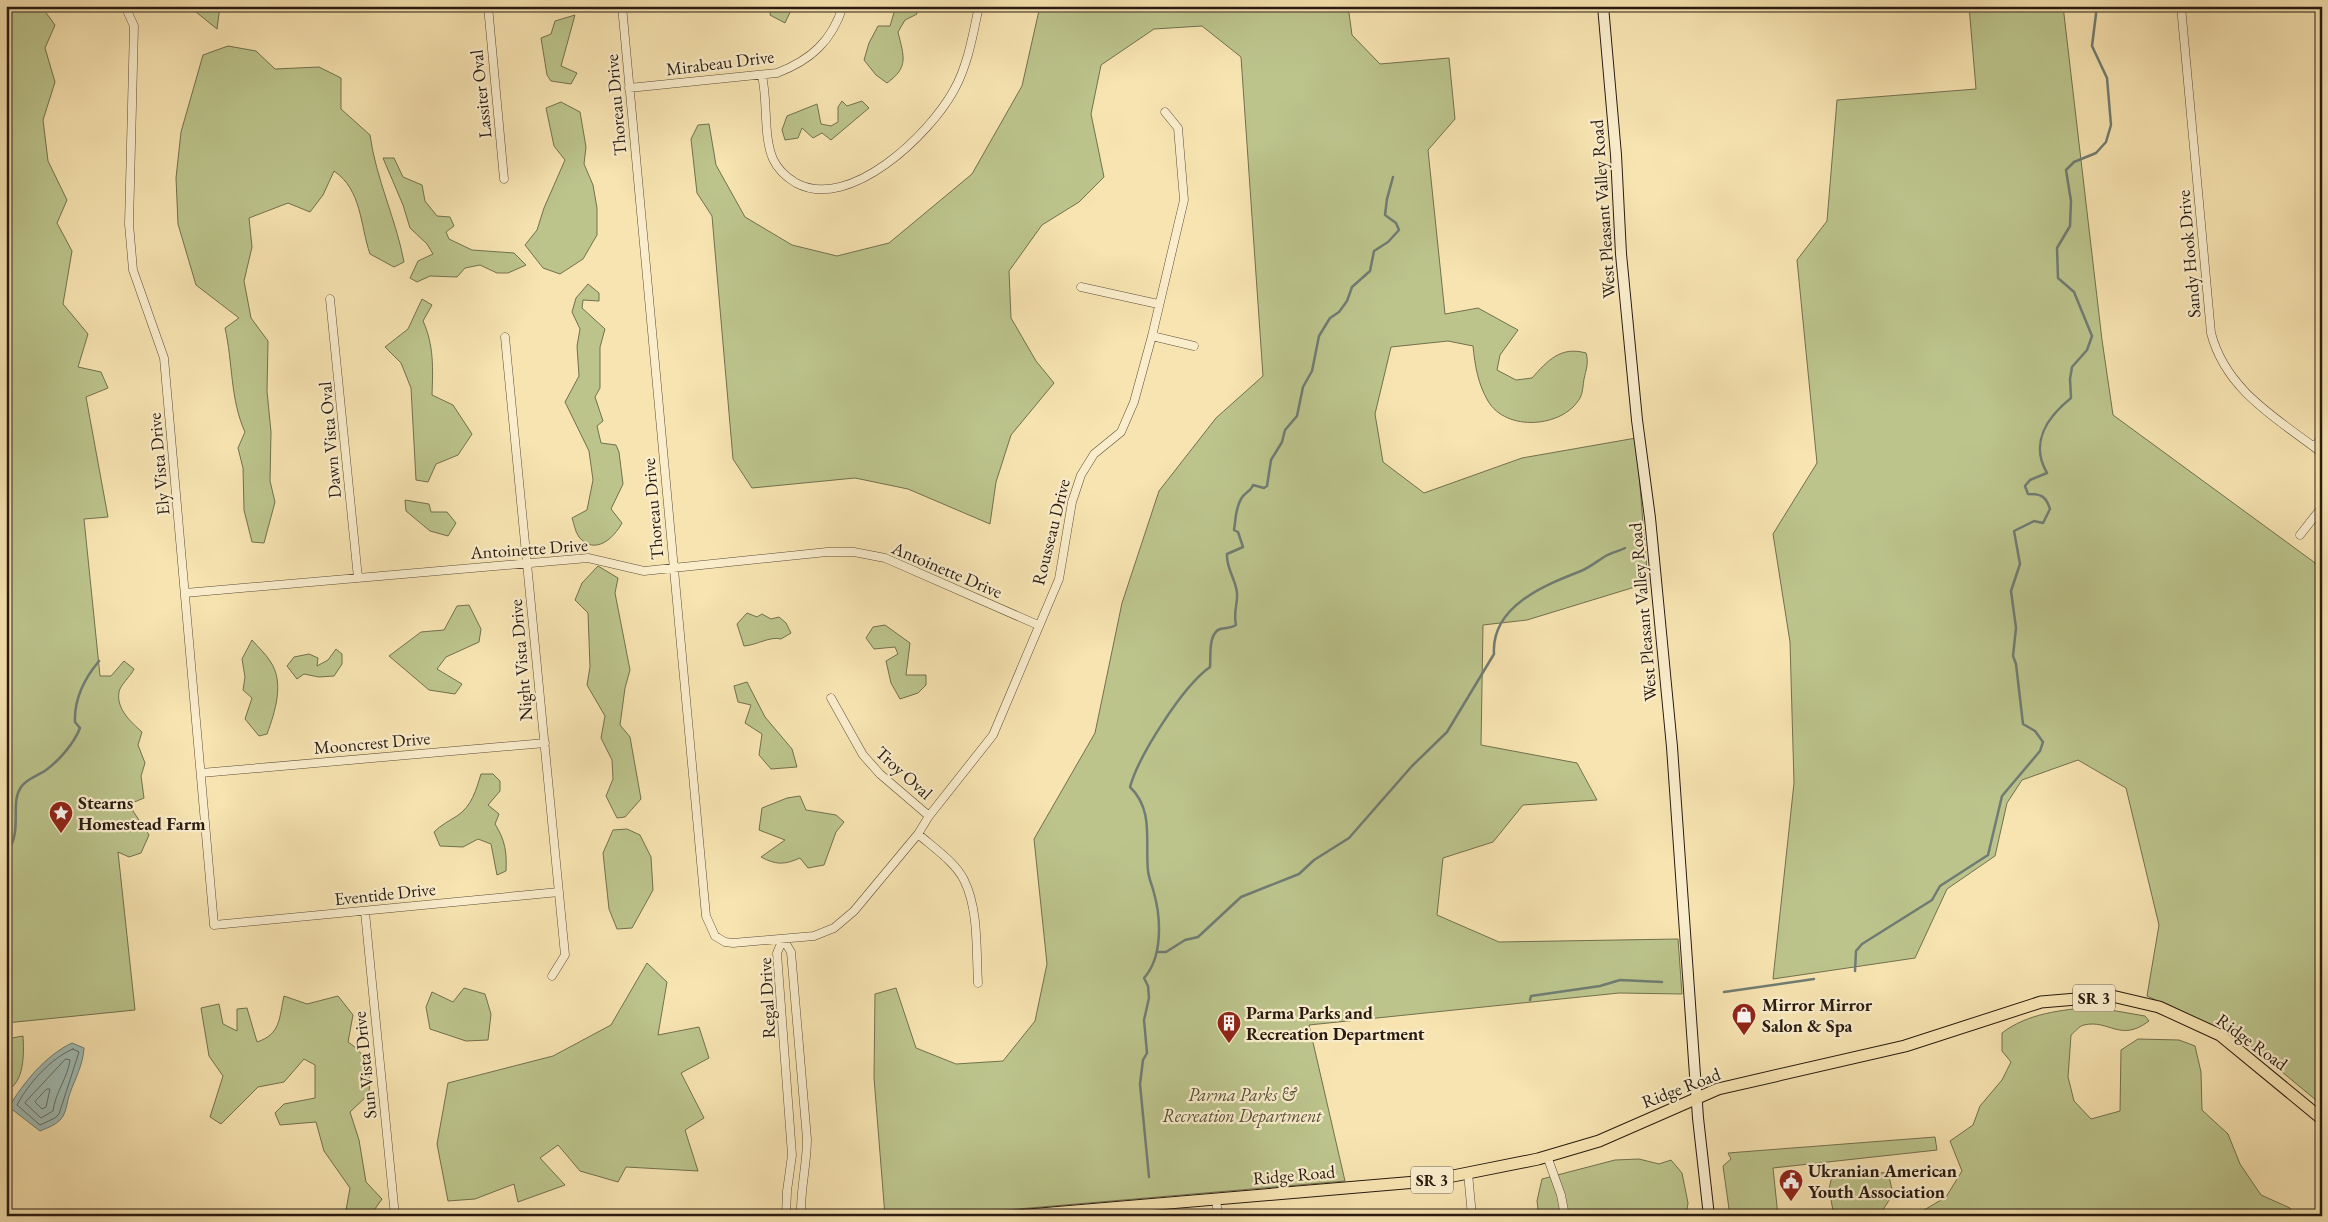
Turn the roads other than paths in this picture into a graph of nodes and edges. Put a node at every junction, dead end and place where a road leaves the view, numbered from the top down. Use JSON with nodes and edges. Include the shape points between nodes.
{"nodes":[{"id":1,"x":125,"y":6,"type":"edge"},
{"id":2,"x":488,"y":6,"type":"edge"},
{"id":3,"x":622,"y":6,"type":"edge"},
{"id":4,"x":843,"y":6,"type":"edge"},
{"id":5,"x":979,"y":6,"type":"edge"},
{"id":6,"x":1603,"y":6,"type":"edge"},
{"id":7,"x":2181,"y":6,"type":"edge"},
{"id":8,"x":762,"y":76,"type":"junction"},
{"id":9,"x":629,"y":88,"type":"junction"},
{"id":10,"x":1165,"y":112,"type":"dead end"},
{"id":11,"x":504,"y":179,"type":"dead end"},
{"id":12,"x":1081,"y":287,"type":"dead end"},
{"id":13,"x":330,"y":299,"type":"dead end"},
{"id":14,"x":1158,"y":304,"type":"junction"},
{"id":15,"x":1152,"y":336,"type":"junction"},
{"id":16,"x":504,"y":338,"type":"dead end"},
{"id":17,"x":1194,"y":346,"type":"dead end"},
{"id":18,"x":2322,"y":437,"type":"edge"},
{"id":19,"x":2314,"y":447,"type":"junction"},
{"id":20,"x":2322,"y":453,"type":"edge"},
{"id":21,"x":2322,"y":507,"type":"edge"},
{"id":22,"x":2300,"y":535,"type":"dead end"},
{"id":23,"x":527,"y":564,"type":"junction"},
{"id":24,"x":674,"y":569,"type":"junction"},
{"id":25,"x":358,"y":578,"type":"junction"},
{"id":26,"x":185,"y":593,"type":"junction"},
{"id":27,"x":1038,"y":625,"type":"junction"},
{"id":28,"x":831,"y":698,"type":"dead end"},
{"id":29,"x":544,"y":743,"type":"junction"},
{"id":30,"x":201,"y":773,"type":"junction"},
{"id":31,"x":930,"y":816,"type":"junction"},
{"id":32,"x":918,"y":834,"type":"junction"},
{"id":33,"x":559,"y":892,"type":"junction"},
{"id":34,"x":365,"y":912,"type":"junction"},
{"id":35,"x":214,"y":925,"type":"joint"},
{"id":36,"x":783,"y":939,"type":"junction"},
{"id":37,"x":552,"y":976,"type":"dead end"},
{"id":38,"x":978,"y":983,"type":"dead end"},
{"id":39,"x":1697,"y":1096,"type":"junction"},
{"id":40,"x":803,"y":1108,"type":"junction"},
{"id":41,"x":789,"y":1109,"type":"junction"},
{"id":42,"x":2322,"y":1119,"type":"edge"},
{"id":43,"x":1547,"y":1156,"type":"junction"},
{"id":44,"x":1468,"y":1173,"type":"junction"},
{"id":45,"x":1216,"y":1199,"type":"junction"},
{"id":46,"x":395,"y":1216,"type":"edge"},
{"id":47,"x":786,"y":1216,"type":"edge"},
{"id":48,"x":801,"y":1216,"type":"edge"},
{"id":49,"x":1015,"y":1216,"type":"edge"},
{"id":50,"x":1218,"y":1216,"type":"edge"},
{"id":51,"x":1472,"y":1216,"type":"edge"},
{"id":52,"x":1565,"y":1216,"type":"edge"},
{"id":53,"x":1709,"y":1216,"type":"edge"}],
"edges":[{"from":1,"to":26,"type":"street","name":"Ely Vista Drive","via":[[134,26],[129,224],[133,270],[164,358]]},
{"from":2,"to":11,"type":"street","name":"Lassiter Oval"},
{"from":3,"to":9,"type":"street","name":"Thoreau Drive"},
{"from":4,"to":8,"type":"street","name":"Mirabeau Drive","via":[[834,29],[812,56],[796,66]]},
{"from":5,"to":8,"type":"street","via":[[970,46],[954,90],[933,120],[877,170],[844,187],[818,190],[785,177],[773,159]]},
{"from":6,"to":39,"type":"main road","name":"West Pleasant Valley Road","via":[[1621,254],[1672,747]]},
{"from":7,"to":19,"type":"street","name":"Sandy Hook Drive","via":[[2211,333],[2233,380]]},
{"from":8,"to":9,"type":"street","name":"Mirabeau Drive"},
{"from":9,"to":24,"type":"street","name":"Thoreau Drive"},
{"from":10,"to":14,"type":"street","name":"Rousseau Drive","via":[[1178,128],[1184,200]]},
{"from":12,"to":14,"type":"street"},
{"from":13,"to":25,"type":"street","name":"Dawn Vista Oval"},
{"from":14,"to":15,"type":"street","name":"Rousseau Drive"},
{"from":15,"to":17,"type":"street"},
{"from":15,"to":27,"type":"street","name":"Rousseau Drive","via":[[1134,402],[1121,432],[1094,454],[1081,475],[1072,502],[1059,579]]},
{"from":16,"to":23,"type":"street","name":"Night Vista Drive"},
{"from":18,"to":19,"type":"street"},
{"from":19,"to":20,"type":"street","name":"Sandy Hook Drive"},
{"from":21,"to":22,"type":"street"},
{"from":23,"to":24,"type":"street","name":"Antoinette Drive","via":[[598,558],[631,570]]},
{"from":23,"to":25,"type":"street","name":"Antoinette Drive"},
{"from":23,"to":29,"type":"street","name":"Night Vista Drive"},
{"from":24,"to":27,"type":"street","name":"Antoinette Drive","via":[[827,552],[854,552],[885,558]]},
{"from":24,"to":36,"type":"street","name":"Thoreau Drive","via":[[708,924],[715,936],[725,942],[741,944]]},
{"from":25,"to":26,"type":"street","name":"Antoinette Drive"},
{"from":26,"to":30,"type":"street","name":"Ely Vista Drive"},
{"from":27,"to":31,"type":"street","name":"Rousseau Drive","via":[[993,735]]},
{"from":28,"to":31,"type":"street","name":"Troy Oval","via":[[863,755],[880,774]]},
{"from":29,"to":30,"type":"street","name":"Mooncrest Drive"},
{"from":29,"to":33,"type":"street","name":"Night Vista Drive"},
{"from":30,"to":35,"type":"street","name":"Ely Vista Drive"},
{"from":31,"to":32,"type":"street","name":"Rousseau Drive"},
{"from":32,"to":36,"type":"street","name":"Rousseau Drive","via":[[854,911],[834,928],[814,936]]},
{"from":32,"to":38,"type":"street","via":[[964,879],[972,900]]},
{"from":33,"to":34,"type":"street","name":"Eventide Drive"},
{"from":33,"to":37,"type":"street","name":"Night Vista Drive","via":[[565,955]]},
{"from":34,"to":35,"type":"street","name":"Eventide Drive"},
{"from":34,"to":46,"type":"street","name":"Sun Vista Drive"},
{"from":36,"to":40,"type":"street","name":"Regal Drive","via":[[791,952]]},
{"from":36,"to":41,"type":"street","name":"Regal Drive","via":[[777,953]]},
{"from":39,"to":42,"type":"main road","name":"Ridge Road","number":"SR 3","via":[[1905,1046],[2041,1002],[2112,996],[2159,1007],[2220,1035]]},
{"from":39,"to":43,"type":"main road","name":"Ridge Road","number":"SR 3","via":[[1599,1141]]},
{"from":39,"to":53,"type":"main road","name":"West Pleasant Valley Road"},
{"from":40,"to":41,"type":"street"},
{"from":40,"to":48,"type":"street","name":"Regal Drive","via":[[807,1158],[800,1193]]},
{"from":41,"to":47,"type":"street","name":"Regal Drive","via":[[792,1155]]},
{"from":43,"to":44,"type":"main road","name":"Ridge Road","number":"SR 3"},
{"from":43,"to":52,"type":"street"},
{"from":44,"to":45,"type":"main road","name":"Ridge Road","number":"SR 3","via":[[1428,1181]]},
{"from":44,"to":51,"type":"street"},
{"from":45,"to":49,"type":"main road","name":"Ridge Road","number":"SR 3"},
{"from":45,"to":50,"type":"street"}]}
